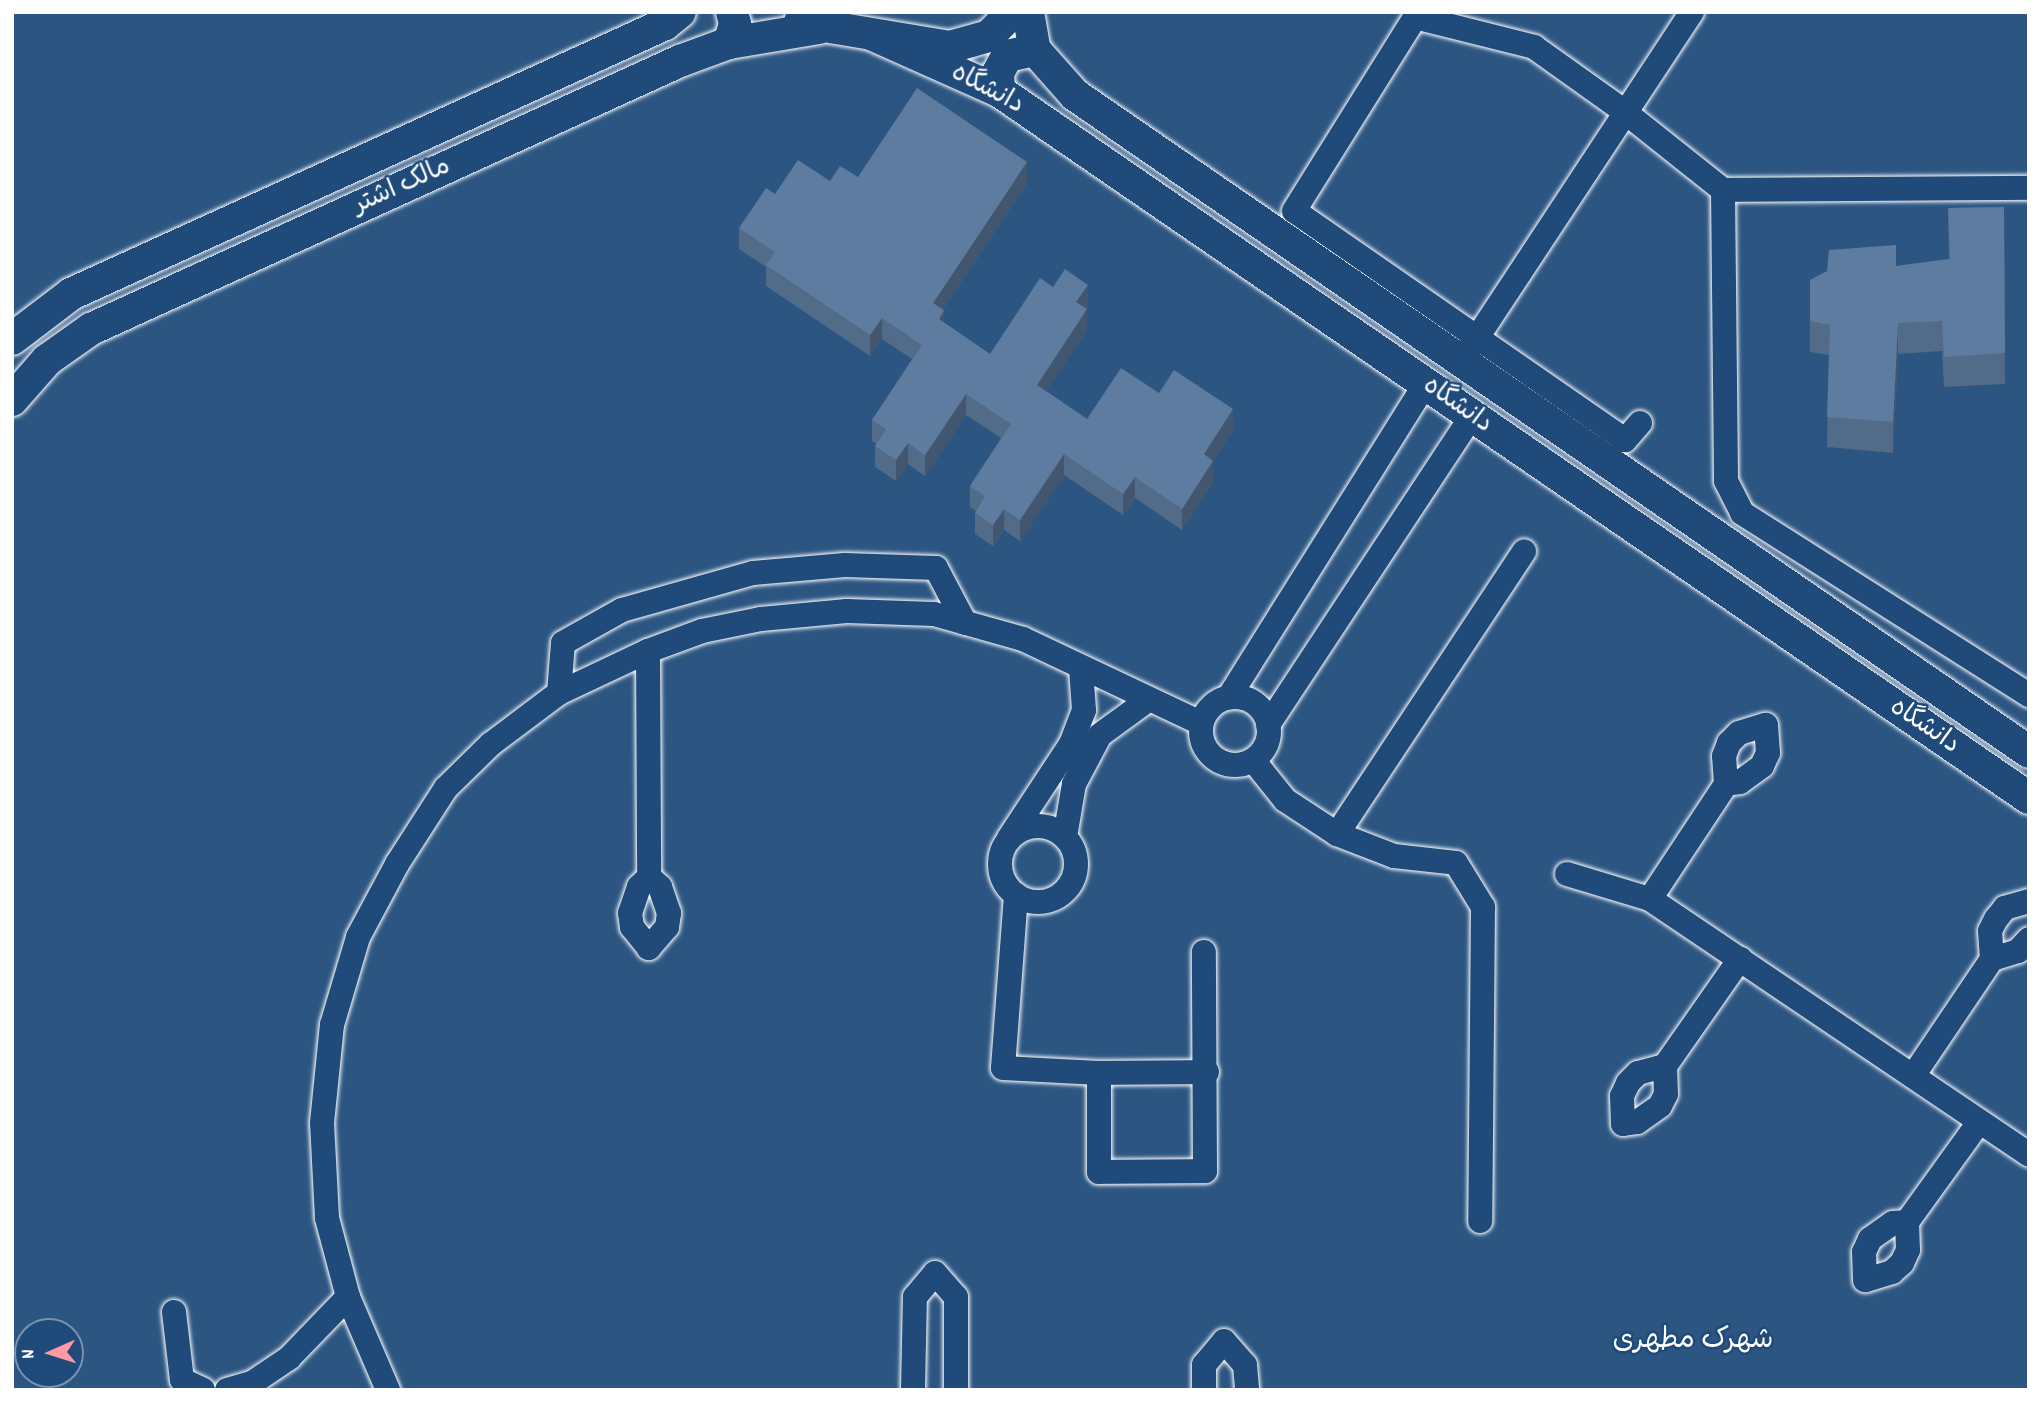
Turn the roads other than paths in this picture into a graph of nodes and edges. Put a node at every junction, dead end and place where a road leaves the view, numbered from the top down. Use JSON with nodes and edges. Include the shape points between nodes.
{"nodes":[{"id":1,"x":680,"y":12,"type":"edge"},
{"id":2,"x":780,"y":12,"type":"edge"},
{"id":3,"x":1012,"y":12,"type":"edge"},
{"id":4,"x":1028,"y":12,"type":"edge"},
{"id":5,"x":1692,"y":12,"type":"edge"},
{"id":6,"x":731,"y":27,"type":"edge"},
{"id":7,"x":819,"y":28,"type":"junction"},
{"id":8,"x":873,"y":36,"type":"junction"},
{"id":9,"x":1035,"y":50,"type":"junction"},
{"id":10,"x":999,"y":91,"type":"junction"},
{"id":11,"x":1626,"y":112,"type":"junction"},
{"id":12,"x":2029,"y":188,"type":"edge"},
{"id":13,"x":1723,"y":190,"type":"junction"},
{"id":14,"x":71,"y":294,"type":"junction"},
{"id":15,"x":12,"y":309,"type":"edge"},
{"id":16,"x":12,"y":339,"type":"edge"},
{"id":17,"x":1469,"y":349,"type":"junction"},
{"id":18,"x":1425,"y":384,"type":"junction"},
{"id":19,"x":12,"y":400,"type":"edge"},
{"id":20,"x":1472,"y":416,"type":"junction"},
{"id":21,"x":1640,"y":423,"type":"dead end"},
{"id":22,"x":1524,"y":551,"type":"dead end"},
{"id":23,"x":965,"y":623,"type":"junction"},
{"id":24,"x":648,"y":651,"type":"junction"},
{"id":25,"x":1081,"y":668,"type":"junction"},
{"id":26,"x":559,"y":693,"type":"junction"},
{"id":27,"x":2029,"y":695,"type":"edge"},
{"id":28,"x":1229,"y":697,"type":"junction"},
{"id":29,"x":1148,"y":699,"type":"junction"},
{"id":30,"x":1201,"y":723,"type":"junction"},
{"id":31,"x":1268,"y":725,"type":"junction"},
{"id":32,"x":2029,"y":752,"type":"edge"},
{"id":33,"x":1253,"y":760,"type":"junction"},
{"id":34,"x":1726,"y":784,"type":"dead end"},
{"id":35,"x":2029,"y":798,"type":"edge"},
{"id":36,"x":1337,"y":834,"type":"junction"},
{"id":37,"x":1065,"y":837,"type":"junction"},
{"id":38,"x":1009,"y":839,"type":"junction"},
{"id":39,"x":1567,"y":874,"type":"dead end"},
{"id":40,"x":649,"y":877,"type":"dead end"},
{"id":41,"x":1016,"y":895,"type":"junction"},
{"id":42,"x":1650,"y":899,"type":"junction"},
{"id":43,"x":2029,"y":901,"type":"edge"},
{"id":44,"x":2029,"y":939,"type":"edge"},
{"id":45,"x":1204,"y":952,"type":"dead end"},
{"id":46,"x":1740,"y":959,"type":"junction"},
{"id":47,"x":1992,"y":959,"type":"junction"},
{"id":48,"x":1665,"y":1066,"type":"dead end"},
{"id":49,"x":1207,"y":1072,"type":"junction"},
{"id":50,"x":1099,"y":1073,"type":"junction"},
{"id":51,"x":1913,"y":1076,"type":"junction"},
{"id":52,"x":1979,"y":1122,"type":"junction"},
{"id":53,"x":2029,"y":1155,"type":"edge"},
{"id":54,"x":1480,"y":1221,"type":"dead end"},
{"id":55,"x":1907,"y":1222,"type":"dead end"},
{"id":56,"x":348,"y":1297,"type":"junction"},
{"id":57,"x":174,"y":1312,"type":"dead end"},
{"id":58,"x":203,"y":1390,"type":"edge"},
{"id":59,"x":227,"y":1390,"type":"edge"},
{"id":60,"x":388,"y":1390,"type":"edge"},
{"id":61,"x":913,"y":1390,"type":"edge"},
{"id":62,"x":956,"y":1390,"type":"edge"},
{"id":63,"x":1204,"y":1390,"type":"edge"},
{"id":64,"x":1247,"y":1390,"type":"edge"}],
"edges":[{"from":1,"to":14,"type":"main road","name":"مالک اشتر","via":[[665,24]]},
{"from":2,"to":7,"type":"main road"},
{"from":3,"to":8,"type":"main road","via":[[989,36],[970,44],[950,47]]},
{"from":4,"to":9,"type":"main road"},
{"from":5,"to":11,"type":"lane"},
{"from":6,"to":7,"type":"main road","name":"مالک اشتر"},
{"from":6,"to":19,"type":"main road","name":"مالک اشتر","via":[[91,329],[47,360]]},
{"from":7,"to":8,"type":"main road"},
{"from":8,"to":10,"type":"main road","name":"دانشگاه"},
{"from":9,"to":10,"type":"main road","via":[[1007,56],[998,72]]},
{"from":9,"to":17,"type":"main road","name":"دانشگاه","via":[[1075,95]]},
{"from":10,"to":18,"type":"main road","name":"دانشگاه"},
{"from":11,"to":13,"type":"lane"},
{"from":11,"to":17,"type":"lane"},
{"from":11,"to":17,"type":"lane","via":[[1534,47],[1415,17],[1294,211]]},
{"from":12,"to":13,"type":"lane"},
{"from":13,"to":27,"type":"lane","via":[[1726,481],[1742,513]]},
{"from":14,"to":15,"type":"main road"},
{"from":14,"to":16,"type":"main road","name":"مالک اشتر"},
{"from":17,"to":21,"type":"lane","via":[[1625,440]]},
{"from":17,"to":32,"type":"main road","name":"دانشگاه"},
{"from":18,"to":20,"type":"main road","name":"دانشگاه"},
{"from":18,"to":28,"type":"lane"},
{"from":20,"to":31,"type":"lane"},
{"from":20,"to":35,"type":"main road","name":"دانشگاه"},
{"from":22,"to":36,"type":"lane"},
{"from":23,"to":24,"type":"lane","via":[[934,614],[835,612],[761,619],[702,631]]},
{"from":23,"to":25,"type":"lane","via":[[1023,639]]},
{"from":23,"to":26,"type":"lane","via":[[936,568],[845,565],[753,573],[622,610],[563,642]]},
{"from":24,"to":26,"type":"lane"},
{"from":24,"to":40,"type":"lane"},
{"from":25,"to":29,"type":"lane"},
{"from":25,"to":38,"type":"lane","via":[[1084,710],[1071,744]]},
{"from":26,"to":56,"type":"lane","via":[[491,744],[446,788],[397,863],[358,937],[332,1025],[323,1123],[327,1218]]},
{"from":28,"to":30,"type":"lane","via":[[1207,711]]},
{"from":28,"to":31,"type":"lane","via":[[1255,703]]},
{"from":29,"to":30,"type":"lane"},
{"from":29,"to":37,"type":"lane","via":[[1100,735],[1074,784]]},
{"from":30,"to":33,"type":"lane","via":[[1201,736],[1215,759],[1227,764]]},
{"from":31,"to":33,"type":"lane","via":[[1268,738]]},
{"from":33,"to":36,"type":"lane","via":[[1285,800]]},
{"from":34,"to":42,"type":"lane"},
{"from":36,"to":54,"type":"lane","via":[[1394,856],[1456,863],[1483,907]]},
{"from":37,"to":38,"type":"lane","via":[[1042,826],[1018,831]]},
{"from":37,"to":41,"type":"lane","via":[[1076,859],[1071,883],[1063,893],[1040,902]]},
{"from":38,"to":41,"type":"lane","via":[[1002,850],[1001,875]]},
{"from":39,"to":42,"type":"lane"},
{"from":41,"to":50,"type":"lane","via":[[1003,1068]]},
{"from":42,"to":46,"type":"lane"},
{"from":43,"to":47,"type":"lane","via":[[2005,908],[1996,919],[1989,938]]},
{"from":44,"to":47,"type":"lane","via":[[2018,951]]},
{"from":45,"to":49,"type":"lane"},
{"from":46,"to":48,"type":"lane"},
{"from":46,"to":51,"type":"lane"},
{"from":47,"to":51,"type":"lane"},
{"from":49,"to":50,"type":"lane"},
{"from":49,"to":50,"type":"lane","via":[[1205,1171],[1192,1172],[1099,1172]]},
{"from":51,"to":52,"type":"lane"},
{"from":52,"to":53,"type":"lane"},
{"from":52,"to":55,"type":"lane"},
{"from":56,"to":59,"type":"lane","via":[[289,1358],[252,1383]]},
{"from":56,"to":60,"type":"lane"},
{"from":57,"to":58,"type":"lane","via":[[182,1380]]},
{"from":61,"to":62,"type":"lane","via":[[915,1297],[935,1273],[956,1297]]},
{"from":63,"to":64,"type":"lane","via":[[1204,1365],[1224,1341],[1245,1365]]}]}
